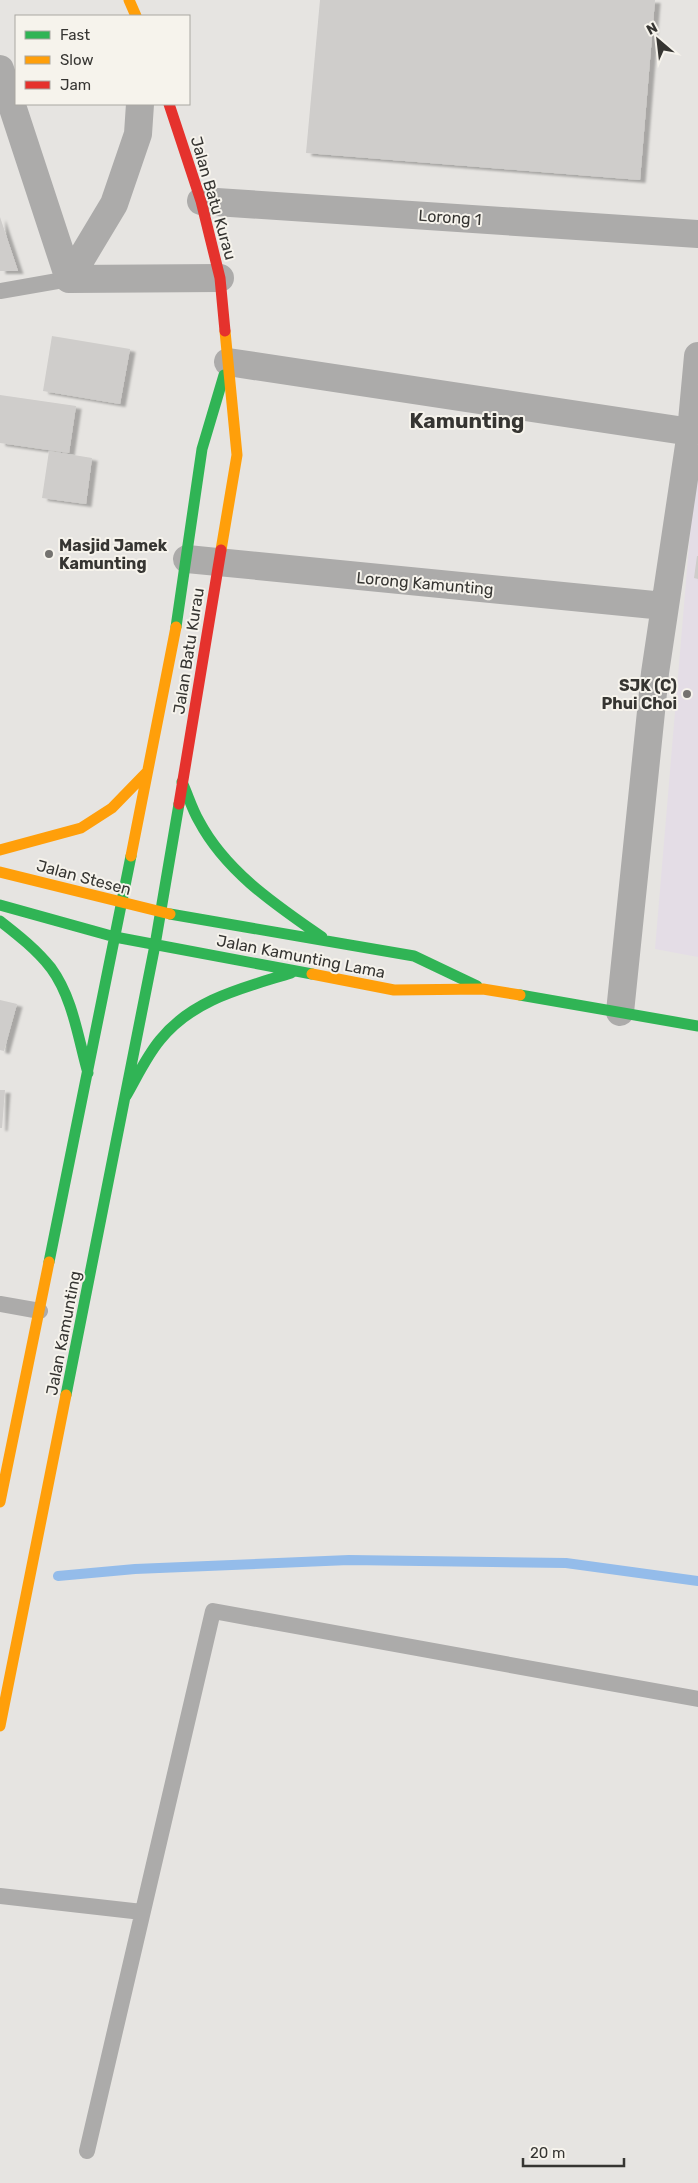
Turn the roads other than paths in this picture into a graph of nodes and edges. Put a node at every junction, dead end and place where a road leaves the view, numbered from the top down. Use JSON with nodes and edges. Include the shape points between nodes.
{"nodes":[{"id":1,"x":129,"y":0,"type":"edge"},
{"id":2,"x":136,"y":15,"type":"edge"},
{"id":3,"x":0,"y":69,"type":"edge"},
{"id":4,"x":140,"y":105,"type":"edge"},
{"id":5,"x":169,"y":105,"type":"edge"},
{"id":6,"x":202,"y":201,"type":"junction"},
{"id":7,"x":698,"y":234,"type":"edge"},
{"id":8,"x":220,"y":278,"type":"junction"},
{"id":9,"x":68,"y":279,"type":"junction"},
{"id":10,"x":0,"y":291,"type":"edge"},
{"id":11,"x":698,"y":356,"type":"edge"},
{"id":12,"x":228,"y":362,"type":"junction"},
{"id":13,"x":691,"y":432,"type":"junction"},
{"id":14,"x":187,"y":559,"type":"junction"},
{"id":15,"x":219,"y":563,"type":"junction"},
{"id":16,"x":664,"y":606,"type":"junction"},
{"id":17,"x":147,"y":772,"type":"junction"},
{"id":18,"x":182,"y":782,"type":"junction"},
{"id":19,"x":0,"y":850,"type":"edge"},
{"id":20,"x":0,"y":872,"type":"edge"},
{"id":21,"x":121,"y":904,"type":"junction"},
{"id":22,"x":0,"y":905,"type":"edge"},
{"id":23,"x":161,"y":913,"type":"junction"},
{"id":24,"x":0,"y":921,"type":"edge"},
{"id":25,"x":115,"y":937,"type":"junction"},
{"id":26,"x":328,"y":942,"type":"junction"},
{"id":27,"x":155,"y":945,"type":"junction"},
{"id":28,"x":295,"y":972,"type":"junction"},
{"id":29,"x":483,"y":989,"type":"junction"},
{"id":30,"x":620,"y":1012,"type":"junction"},
{"id":31,"x":698,"y":1026,"type":"edge"},
{"id":32,"x":88,"y":1073,"type":"junction"},
{"id":33,"x":126,"y":1096,"type":"junction"},
{"id":34,"x":0,"y":1304,"type":"edge"},
{"id":35,"x":40,"y":1312,"type":"junction"},
{"id":36,"x":0,"y":1502,"type":"edge"},
{"id":37,"x":698,"y":1698,"type":"edge"},
{"id":38,"x":0,"y":1726,"type":"edge"},
{"id":39,"x":0,"y":1896,"type":"edge"},
{"id":40,"x":142,"y":1912,"type":"junction"},
{"id":41,"x":87,"y":2151,"type":"dead end"}],
"edges":[{"from":1,"to":2,"type":"main road"},
{"from":3,"to":9,"type":"street"},
{"from":4,"to":9,"type":"street","via":[[138,134],[114,204]]},
{"from":5,"to":6,"type":"main road","name":"Jalan Batu Kurau"},
{"from":6,"to":7,"type":"street","name":"Lorong 1"},
{"from":6,"to":8,"type":"main road","name":"Jalan Batu Kurau"},
{"from":8,"to":9,"type":"street"},
{"from":8,"to":12,"type":"main road","name":"Jalan Batu Kurau"},
{"from":9,"to":10,"type":"lane"},
{"from":11,"to":13,"type":"street"},
{"from":12,"to":13,"type":"street"},
{"from":12,"to":14,"type":"main road","name":"Jalan Batu Kurau","via":[[202,448]]},
{"from":12,"to":15,"type":"main road","name":"Jalan Batu Kurau","via":[[237,455]]},
{"from":13,"to":16,"type":"street"},
{"from":14,"to":15,"type":"street","name":"Lorong Kamunting"},
{"from":14,"to":17,"type":"main road","name":"Jalan Batu Kurau"},
{"from":15,"to":16,"type":"street","name":"Lorong Kamunting"},
{"from":15,"to":18,"type":"main road","name":"Jalan Batu Kurau"},
{"from":16,"to":30,"type":"street"},
{"from":17,"to":19,"type":"main road","via":[[112,808],[81,828]]},
{"from":17,"to":21,"type":"main road","name":"Jalan Batu Kurau"},
{"from":18,"to":23,"type":"main road","name":"Jalan Batu Kurau"},
{"from":18,"to":26,"type":"main road","via":[[200,822],[231,866],[264,897]]},
{"from":20,"to":21,"type":"main road","name":"Jalan Stesen"},
{"from":21,"to":23,"type":"main road","name":"Jalan Stesen"},
{"from":21,"to":25,"type":"main road","name":"Jalan Kamunting"},
{"from":22,"to":25,"type":"main road"},
{"from":23,"to":26,"type":"main road","name":"Jalan Kamunting Lama"},
{"from":23,"to":27,"type":"main road","name":"Jalan Batu Kurau"},
{"from":24,"to":32,"type":"main road","via":[[28,944],[57,977],[72,1014]]},
{"from":25,"to":27,"type":"main road","name":"Jalan Kamunting Lama"},
{"from":25,"to":32,"type":"main road","name":"Jalan Kamunting"},
{"from":26,"to":29,"type":"main road","name":"Jalan Kamunting Lama","via":[[414,956]]},
{"from":27,"to":28,"type":"main road","name":"Jalan Kamunting Lama"},
{"from":27,"to":33,"type":"main road","name":"Jalan Kamunting"},
{"from":28,"to":29,"type":"main road","name":"Jalan Kamunting Lama","via":[[394,990]]},
{"from":28,"to":33,"type":"main road","via":[[209,999],[185,1014],[160,1039]]},
{"from":29,"to":30,"type":"main road","name":"Jalan Kamunting Lama"},
{"from":30,"to":31,"type":"main road","name":"Jalan Kamunting Lama"},
{"from":32,"to":35,"type":"main road","name":"Jalan Kamunting"},
{"from":33,"to":38,"type":"main road","name":"Jalan Kamunting"},
{"from":34,"to":35,"type":"lane"},
{"from":35,"to":36,"type":"main road","name":"Jalan Kamunting"},
{"from":37,"to":40,"type":"lane","via":[[213,1611]]},
{"from":39,"to":40,"type":"lane"},
{"from":40,"to":41,"type":"lane"}]}
